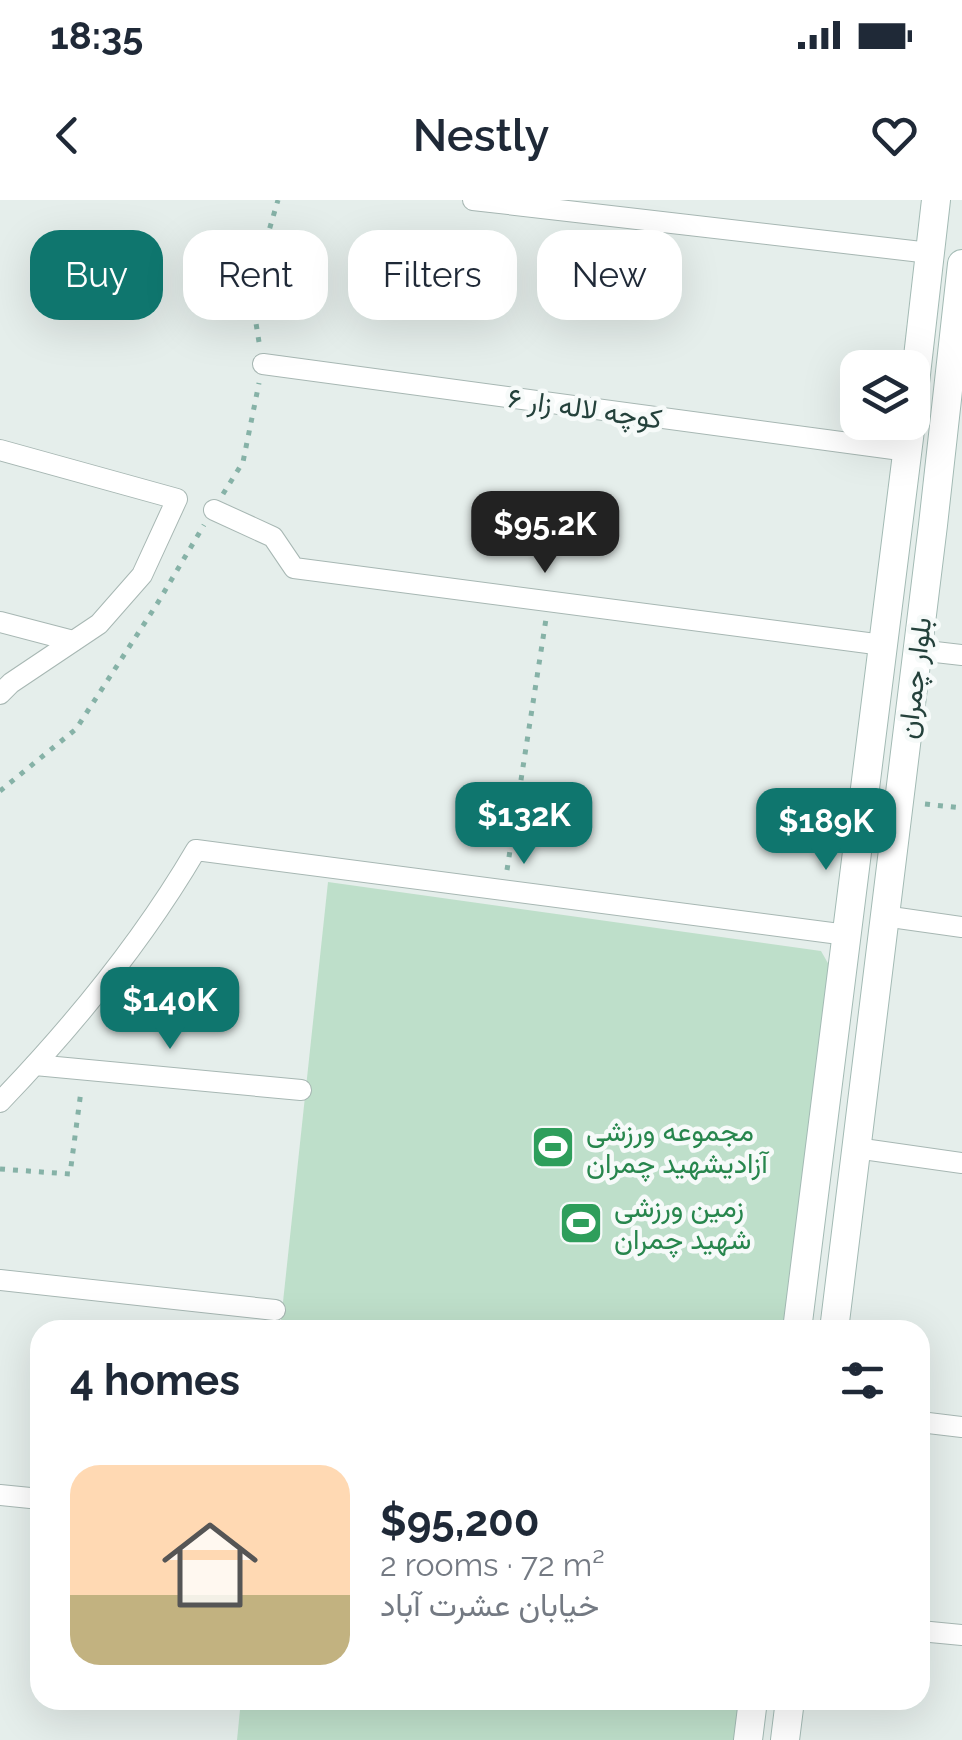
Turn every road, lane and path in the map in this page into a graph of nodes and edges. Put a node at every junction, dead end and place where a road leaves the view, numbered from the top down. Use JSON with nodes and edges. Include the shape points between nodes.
{"nodes":[{"id":1,"x":473,"y":200,"type":"edge"},
{"id":2,"x":936,"y":200,"type":"edge"},
{"id":3,"x":930,"y":254,"type":"junction"},
{"id":4,"x":962,"y":264,"type":"edge"},
{"id":5,"x":919,"y":350,"type":"edge"},
{"id":6,"x":263,"y":364,"type":"dead end"},
{"id":7,"x":909,"y":440,"type":"edge"},
{"id":8,"x":952,"y":446,"type":"edge"},
{"id":9,"x":0,"y":450,"type":"edge"},
{"id":10,"x":908,"y":451,"type":"junction"},
{"id":11,"x":214,"y":510,"type":"dead end"},
{"id":12,"x":549,"y":602,"type":"junction"},
{"id":13,"x":0,"y":622,"type":"edge"},
{"id":14,"x":73,"y":641,"type":"junction"},
{"id":15,"x":883,"y":645,"type":"junction"},
{"id":16,"x":918,"y":650,"type":"junction"},
{"id":17,"x":962,"y":655,"type":"edge"},
{"id":18,"x":0,"y":694,"type":"edge"},
{"id":19,"x":899,"y":800,"type":"junction"},
{"id":20,"x":962,"y":808,"type":"edge"},
{"id":21,"x":504,"y":890,"type":"junction"},
{"id":22,"x":884,"y":916,"type":"junction"},
{"id":23,"x":962,"y":927,"type":"edge"},
{"id":24,"x":847,"y":935,"type":"junction"},
{"id":25,"x":832,"y":1046,"type":"junction"},
{"id":26,"x":868,"y":1050,"type":"junction"},
{"id":27,"x":35,"y":1065,"type":"junction"},
{"id":28,"x":84,"y":1069,"type":"junction"},
{"id":29,"x":301,"y":1090,"type":"dead end"},
{"id":30,"x":0,"y":1102,"type":"edge"},
{"id":31,"x":856,"y":1148,"type":"junction"},
{"id":32,"x":962,"y":1164,"type":"edge"},
{"id":33,"x":0,"y":1169,"type":"edge"},
{"id":34,"x":0,"y":1280,"type":"edge"},
{"id":35,"x":275,"y":1310,"type":"dead end"},
{"id":36,"x":799,"y":1320,"type":"edge"},
{"id":37,"x":835,"y":1320,"type":"edge"},
{"id":38,"x":930,"y":1423,"type":"edge"},
{"id":39,"x":962,"y":1427,"type":"edge"},
{"id":40,"x":0,"y":1495,"type":"edge"},
{"id":41,"x":30,"y":1499,"type":"edge"},
{"id":42,"x":930,"y":1633,"type":"edge"},
{"id":43,"x":962,"y":1635,"type":"edge"},
{"id":44,"x":752,"y":1710,"type":"edge"},
{"id":45,"x":789,"y":1710,"type":"edge"},
{"id":46,"x":748,"y":1740,"type":"edge"},
{"id":47,"x":785,"y":1740,"type":"edge"}],
"edges":[{"from":1,"to":3,"type":"street"},
{"from":2,"to":3,"type":"main road"},
{"from":3,"to":5,"type":"main road"},
{"from":4,"to":8,"type":"main road","name":"بلوار چمران"},
{"from":6,"to":10,"type":"street","name":"کوچه لاله زار ۶"},
{"from":7,"to":10,"type":"main road","name":"بلوار چمران"},
{"from":8,"to":16,"type":"main road","name":"بلوار چمران"},
{"from":9,"to":14,"type":"street","via":[[178,499],[142,575],[99,624]]},
{"from":10,"to":15,"type":"main road","name":"بلوار چمران"},
{"from":11,"to":12,"type":"street","via":[[274,537],[294,568]]},
{"from":12,"to":15,"type":"street"},
{"from":12,"to":21,"type":"path"},
{"from":13,"to":14,"type":"street"},
{"from":14,"to":18,"type":"street"},
{"from":15,"to":16,"type":"main road"},
{"from":15,"to":24,"type":"main road","name":"بلوار چمران"},
{"from":16,"to":17,"type":"street"},
{"from":16,"to":19,"type":"main road","name":"بلوار چمران"},
{"from":19,"to":20,"type":"path"},
{"from":19,"to":22,"type":"main road","name":"بلوار چمران"},
{"from":21,"to":24,"type":"street"},
{"from":21,"to":27,"type":"street","via":[[196,850],[114,971]]},
{"from":22,"to":23,"type":"street"},
{"from":22,"to":26,"type":"main road","name":"بلوار چمران"},
{"from":24,"to":25,"type":"main road","name":"بلوار چمران"},
{"from":25,"to":26,"type":"main road"},
{"from":25,"to":36,"type":"main road","name":"بلوار چمران"},
{"from":26,"to":31,"type":"main road","name":"بلوار چمران"},
{"from":27,"to":28,"type":"street"},
{"from":27,"to":30,"type":"street"},
{"from":28,"to":29,"type":"street"},
{"from":28,"to":33,"type":"path","via":[[70,1174]]},
{"from":31,"to":32,"type":"street"},
{"from":31,"to":37,"type":"main road","name":"بلوار چمران"},
{"from":34,"to":35,"type":"street"},
{"from":38,"to":39,"type":"street"},
{"from":40,"to":41,"type":"street"},
{"from":42,"to":43,"type":"street"},
{"from":44,"to":46,"type":"main road"},
{"from":45,"to":47,"type":"main road"}]}
